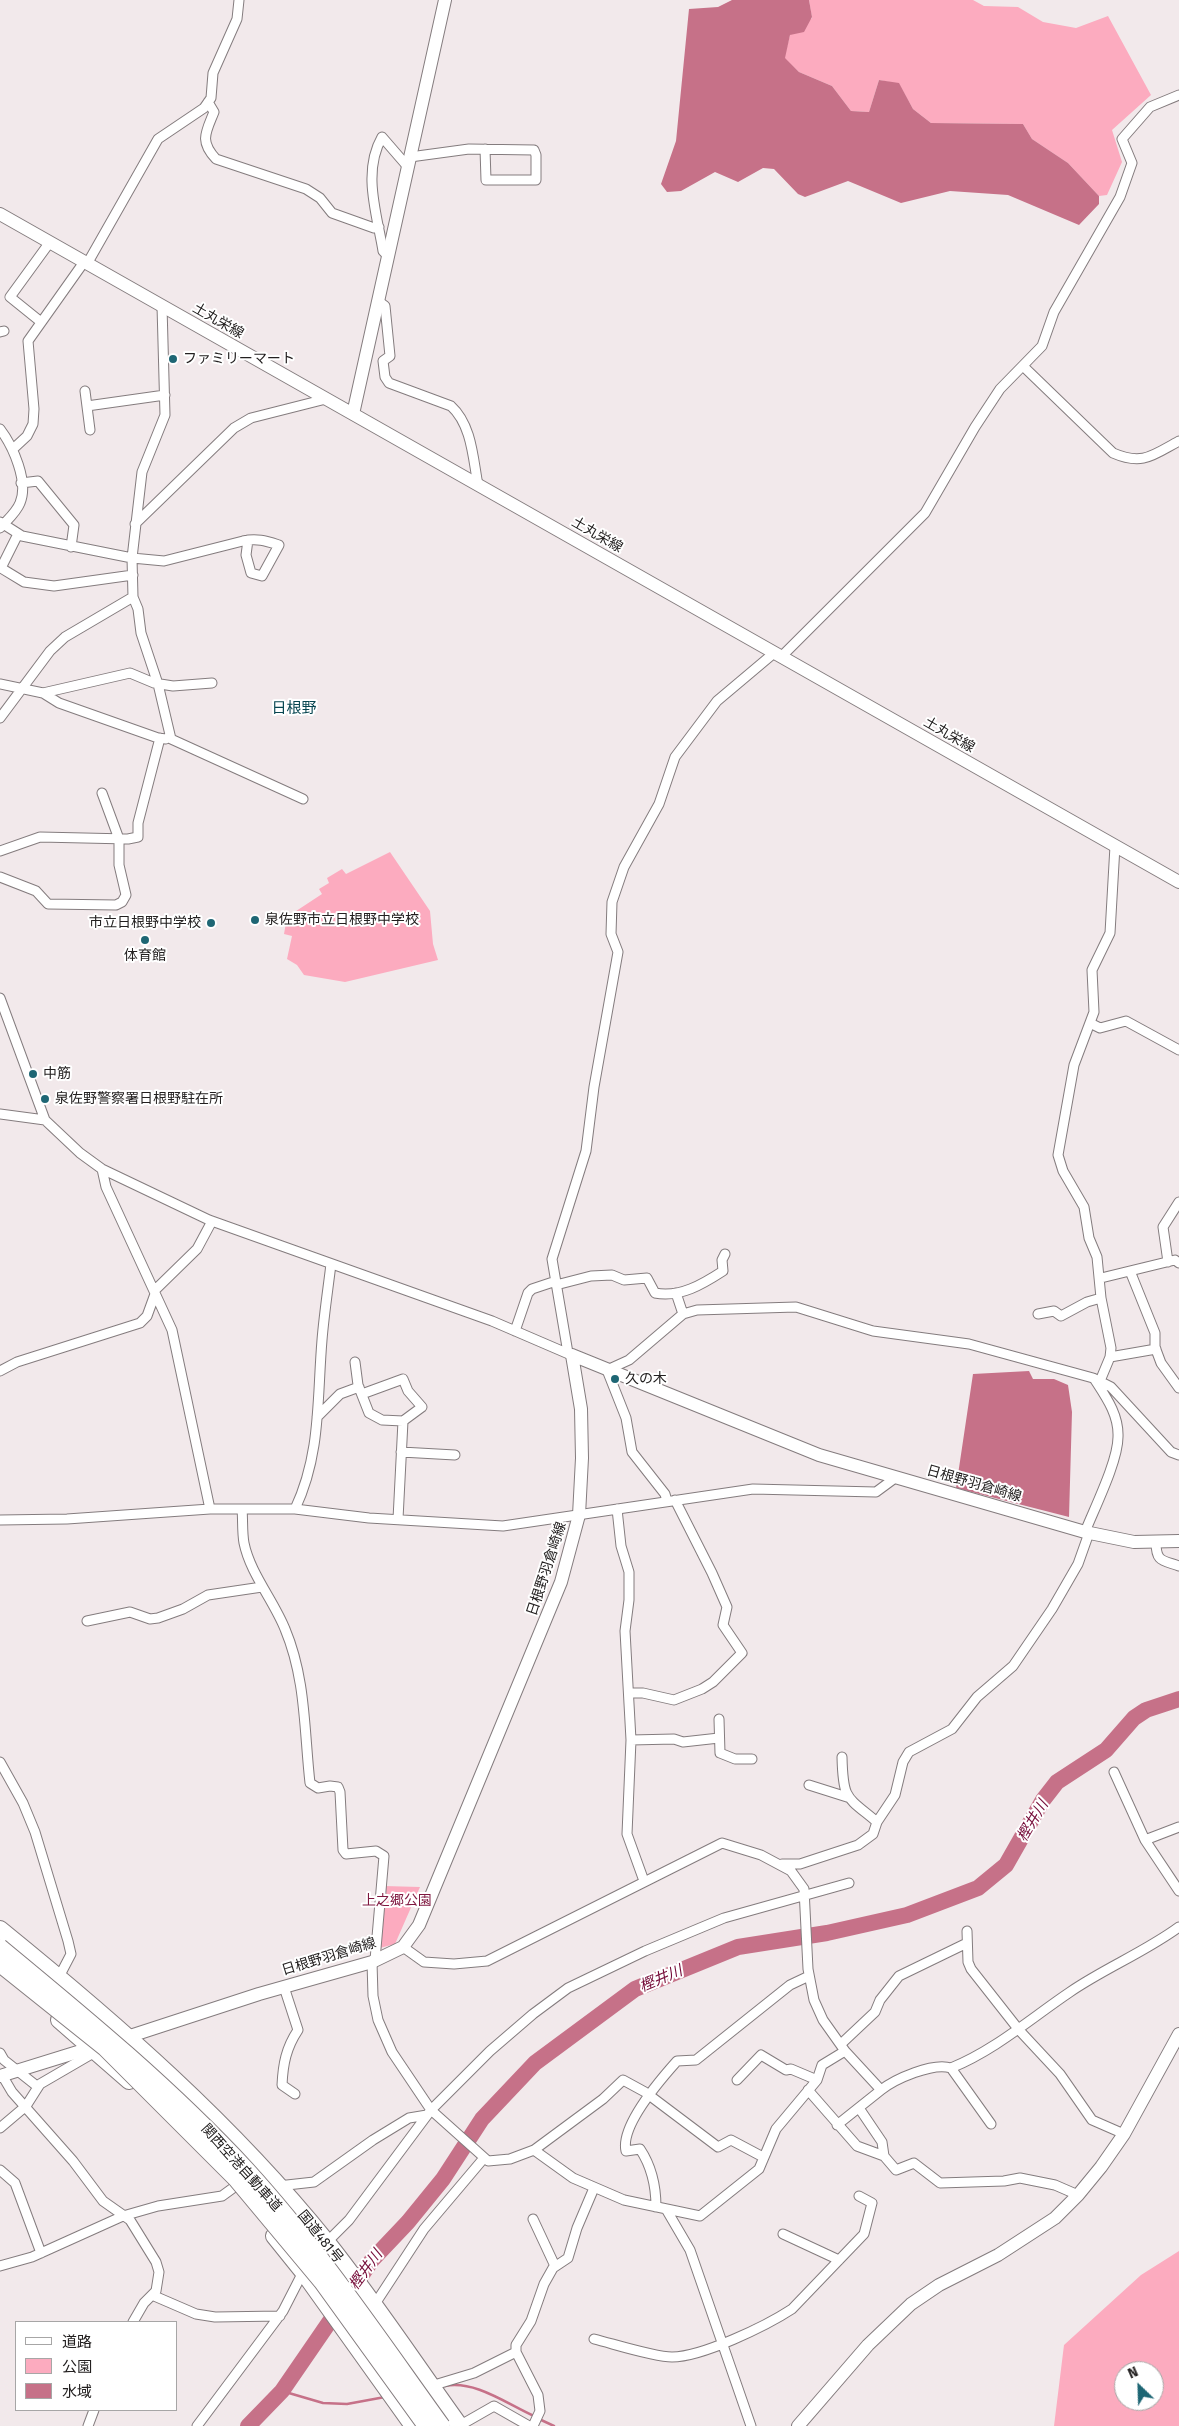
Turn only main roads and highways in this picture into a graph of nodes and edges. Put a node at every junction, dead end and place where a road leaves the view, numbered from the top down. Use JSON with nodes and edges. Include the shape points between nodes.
{"nodes":[{"id":1,"x":446,"y":0,"type":"edge"},
{"id":2,"x":0,"y":214,"type":"edge"},
{"id":3,"x":353,"y":414,"type":"junction"},
{"id":4,"x":1179,"y":882,"type":"edge"},
{"id":5,"x":1179,"y":1541,"type":"edge"},
{"id":6,"x":0,"y":1929,"type":"edge"},
{"id":7,"x":0,"y":1947,"type":"edge"},
{"id":8,"x":0,"y":1964,"type":"edge"},
{"id":9,"x":0,"y":1971,"type":"edge"},
{"id":10,"x":1179,"y":2034,"type":"edge"},
{"id":11,"x":127,"y":2038,"type":"junction"},
{"id":12,"x":93,"y":2050,"type":"junction"},
{"id":13,"x":1,"y":2076,"type":"edge"},
{"id":14,"x":463,"y":2424,"type":"edge"},
{"id":15,"x":413,"y":2426,"type":"edge"},
{"id":16,"x":426,"y":2426,"type":"edge"},
{"id":17,"x":442,"y":2426,"type":"edge"},
{"id":18,"x":798,"y":2426,"type":"edge"}],
"edges":[{"from":1,"to":3,"type":"main road"},
{"from":2,"to":3,"type":"main road","name":"土丸栄線"},
{"from":3,"to":4,"type":"main road","name":"土丸栄線"},
{"from":5,"to":11,"type":"main road","name":"日根野羽倉崎線","via":[[1134,1542],[1087,1532],[819,1456],[570,1354],[581,1409],[579,1515],[561,1582],[538,1642],[419,1925],[402,1948],[373,1961],[284,1986]]},
{"from":6,"to":11,"type":"highway","name":"国道481号"},
{"from":7,"to":17,"type":"highway","name":"関西空港自動車道","bridge":true,"via":[[163,2086],[247,2171],[307,2243]]},
{"from":8,"to":16,"type":"highway","name":"関西空港自動車道","bridge":true,"via":[[106,2048],[236,2179],[322,2282]]},
{"from":9,"to":12,"type":"highway"},
{"from":10,"to":18,"type":"main road","via":[[1124,2134],[1078,2195],[1055,2218],[911,2304],[868,2345]]},
{"from":11,"to":12,"type":"main road","name":"日根野羽倉崎線"},
{"from":11,"to":14,"type":"highway","name":"国道481号","via":[[224,2126],[327,2242],[431,2386]]},
{"from":12,"to":13,"type":"main road","name":"日根野羽倉崎線"},
{"from":12,"to":15,"type":"highway","via":[[152,2101],[234,2188],[302,2272]]}]}
